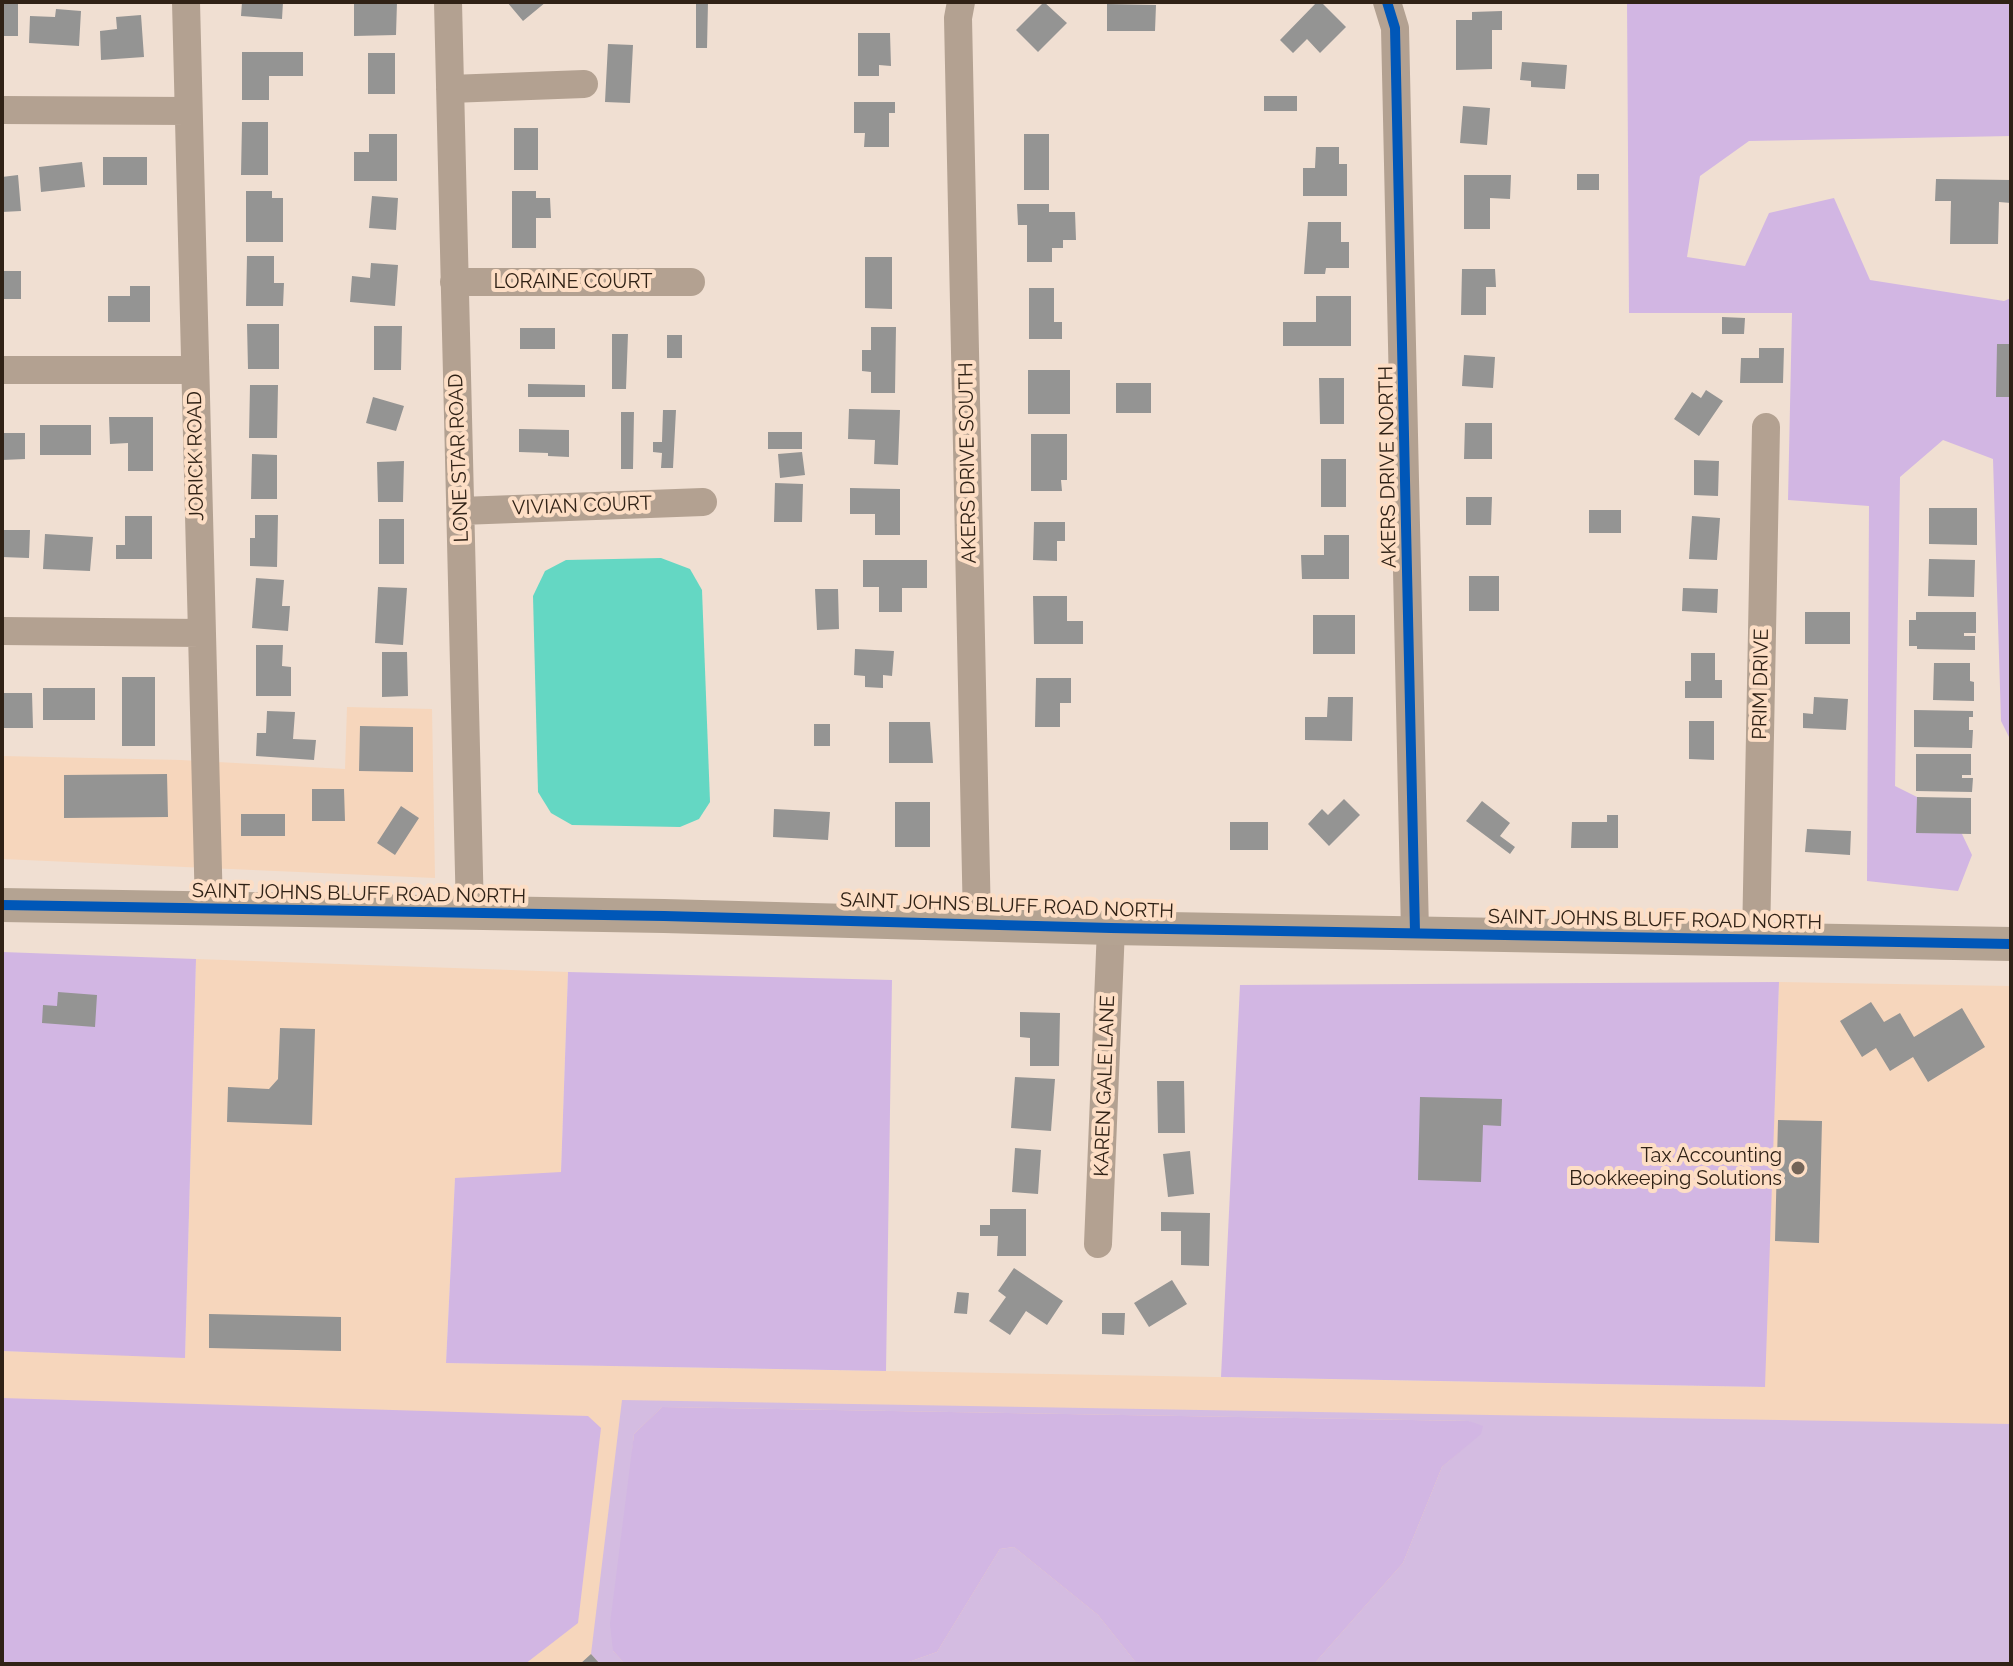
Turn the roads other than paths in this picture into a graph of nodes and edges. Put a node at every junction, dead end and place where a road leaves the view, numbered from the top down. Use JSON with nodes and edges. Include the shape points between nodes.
{"nodes":[{"id":1,"x":186,"y":2,"type":"edge"},
{"id":2,"x":448,"y":2,"type":"edge"},
{"id":3,"x":961,"y":2,"type":"edge"},
{"id":4,"x":1387,"y":2,"type":"edge"},
{"id":5,"x":584,"y":84,"type":"dead end"},
{"id":6,"x":450,"y":89,"type":"junction"},
{"id":7,"x":2,"y":110,"type":"edge"},
{"id":8,"x":188,"y":111,"type":"junction"},
{"id":9,"x":454,"y":282,"type":"junction"},
{"id":10,"x":691,"y":282,"type":"dead end"},
{"id":11,"x":2,"y":370,"type":"edge"},
{"id":12,"x":194,"y":370,"type":"junction"},
{"id":13,"x":1766,"y":427,"type":"dead end"},
{"id":14,"x":703,"y":502,"type":"dead end"},
{"id":15,"x":461,"y":511,"type":"junction"},
{"id":16,"x":2,"y":631,"type":"edge"},
{"id":17,"x":200,"y":633,"type":"junction"},
{"id":18,"x":2,"y":905,"type":"edge"},
{"id":19,"x":209,"y":910,"type":"junction"},
{"id":20,"x":470,"y":914,"type":"junction"},
{"id":21,"x":977,"y":923,"type":"junction"},
{"id":22,"x":1111,"y":928,"type":"junction"},
{"id":23,"x":1415,"y":932,"type":"junction"},
{"id":24,"x":1756,"y":940,"type":"junction"},
{"id":25,"x":2011,"y":944,"type":"edge"},
{"id":26,"x":1098,"y":1244,"type":"dead end"}],
"edges":[{"from":1,"to":8,"type":"street","name":"JORICK ROAD"},
{"from":2,"to":6,"type":"street","name":"LONE STAR ROAD"},
{"from":3,"to":21,"type":"street","name":"AKERS DRIVE SOUTH"},
{"from":4,"to":23,"type":"street","name":"AKERS DRIVE NORTH","via":[[1395,28]]},
{"from":5,"to":6,"type":"street"},
{"from":6,"to":9,"type":"street","name":"LONE STAR ROAD"},
{"from":7,"to":8,"type":"street"},
{"from":8,"to":12,"type":"street","name":"JORICK ROAD"},
{"from":9,"to":10,"type":"street","name":"LORAINE COURT"},
{"from":9,"to":15,"type":"street","name":"LONE STAR ROAD"},
{"from":11,"to":12,"type":"street"},
{"from":12,"to":17,"type":"street","name":"JORICK ROAD"},
{"from":13,"to":24,"type":"street","name":"PRIM DRIVE"},
{"from":14,"to":15,"type":"street","name":"VIVIAN COURT"},
{"from":15,"to":20,"type":"street","name":"LONE STAR ROAD"},
{"from":16,"to":17,"type":"street"},
{"from":17,"to":19,"type":"street","name":"JORICK ROAD"},
{"from":18,"to":19,"type":"main road","name":"SAINT JOHNS BLUFF ROAD NORTH"},
{"from":19,"to":20,"type":"main road","name":"SAINT JOHNS BLUFF ROAD NORTH"},
{"from":20,"to":21,"type":"main road","name":"SAINT JOHNS BLUFF ROAD NORTH"},
{"from":21,"to":22,"type":"main road","name":"SAINT JOHNS BLUFF ROAD NORTH"},
{"from":22,"to":23,"type":"main road","name":"SAINT JOHNS BLUFF ROAD NORTH"},
{"from":22,"to":26,"type":"street","name":"KAREN GALE LANE"},
{"from":23,"to":24,"type":"main road","name":"SAINT JOHNS BLUFF ROAD NORTH"},
{"from":24,"to":25,"type":"main road","name":"SAINT JOHNS BLUFF ROAD NORTH"}]}
